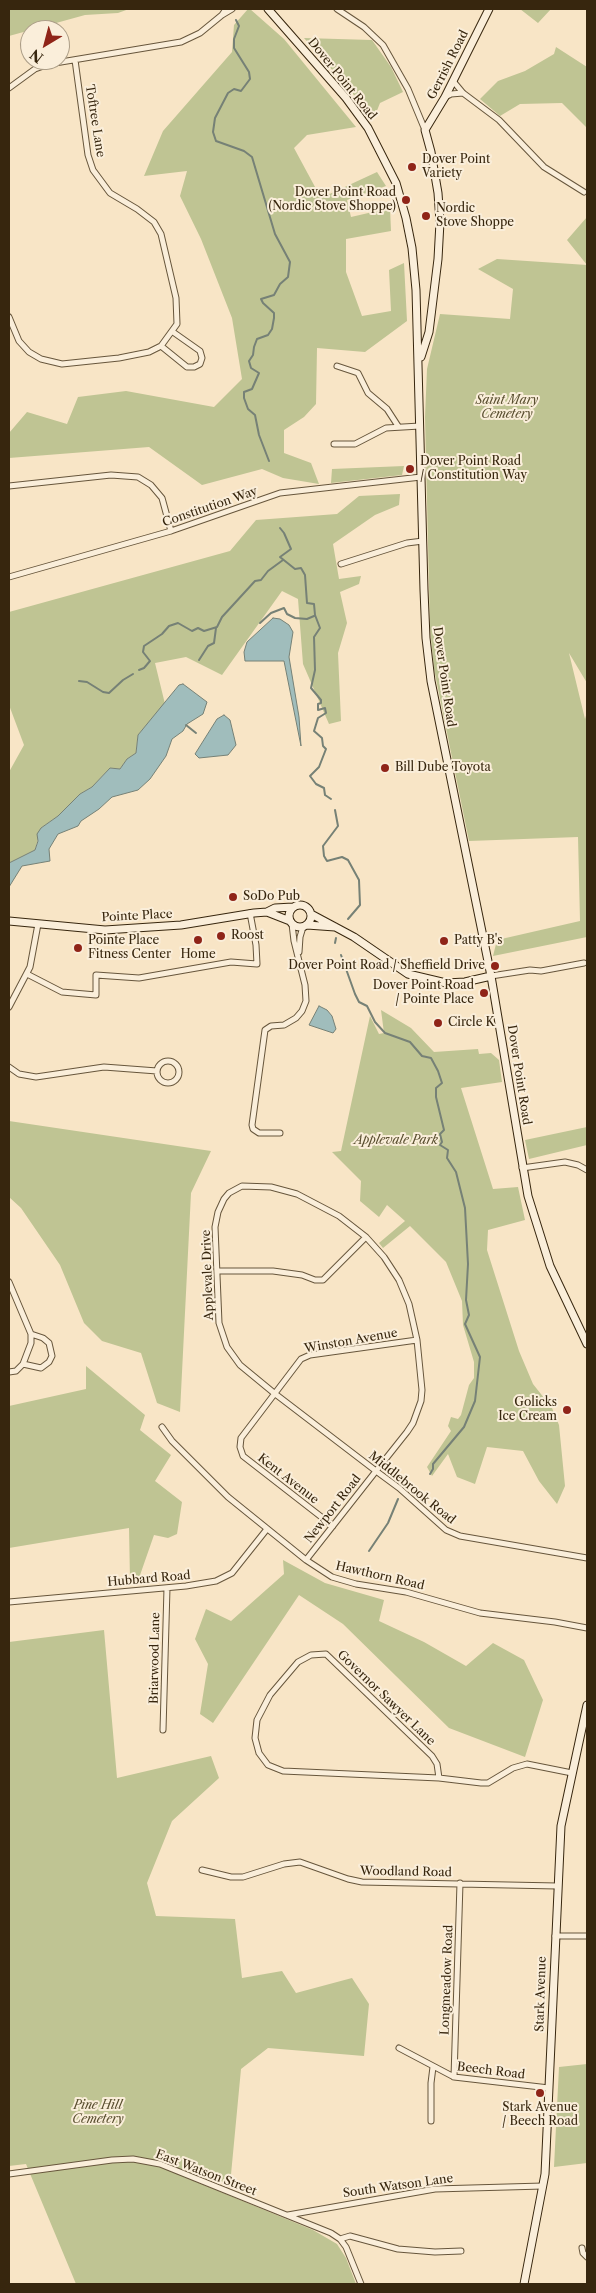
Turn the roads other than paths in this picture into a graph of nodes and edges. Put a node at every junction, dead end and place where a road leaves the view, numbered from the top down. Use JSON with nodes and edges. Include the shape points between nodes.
{"nodes":[{"id":1,"x":226,"y":9,"type":"edge"},
{"id":2,"x":232,"y":9,"type":"edge"},
{"id":3,"x":268,"y":9,"type":"edge"},
{"id":4,"x":337,"y":9,"type":"edge"},
{"id":5,"x":489,"y":9,"type":"edge"},
{"id":6,"x":222,"y":15,"type":"junction"},
{"id":7,"x":75,"y":60,"type":"junction"},
{"id":8,"x":453,"y":81,"type":"junction"},
{"id":9,"x":9,"y":88,"type":"edge"},
{"id":10,"x":463,"y":93,"type":"junction"},
{"id":11,"x":445,"y":97,"type":"junction"},
{"id":12,"x":425,"y":130,"type":"junction"},
{"id":13,"x":584,"y":192,"type":"dead end"},
{"id":14,"x":9,"y":317,"type":"edge"},
{"id":15,"x":173,"y":332,"type":"junction"},
{"id":16,"x":161,"y":346,"type":"junction"},
{"id":17,"x":419,"y":362,"type":"junction"},
{"id":18,"x":337,"y":366,"type":"dead end"},
{"id":19,"x":398,"y":426,"type":"junction"},
{"id":20,"x":420,"y":426,"type":"junction"},
{"id":21,"x":334,"y":444,"type":"dead end"},
{"id":22,"x":421,"y":477,"type":"junction"},
{"id":23,"x":9,"y":486,"type":"edge"},
{"id":24,"x":171,"y":531,"type":"junction"},
{"id":25,"x":423,"y":541,"type":"junction"},
{"id":26,"x":340,"y":564,"type":"dead end"},
{"id":27,"x":9,"y":577,"type":"edge"},
{"id":28,"x":292,"y":907,"type":"junction"},
{"id":29,"x":267,"y":912,"type":"junction"},
{"id":30,"x":250,"y":913,"type":"junction"},
{"id":31,"x":311,"y":914,"type":"junction"},
{"id":32,"x":9,"y":921,"type":"edge"},
{"id":33,"x":291,"y":922,"type":"junction"},
{"id":34,"x":38,"y":924,"type":"junction"},
{"id":35,"x":305,"y":926,"type":"junction"},
{"id":36,"x":335,"y":927,"type":"junction"},
{"id":37,"x":299,"y":955,"type":"junction"},
{"id":38,"x":584,"y":963,"type":"dead end"},
{"id":39,"x":27,"y":974,"type":"junction"},
{"id":40,"x":491,"y":976,"type":"junction"},
{"id":41,"x":9,"y":1007,"type":"edge"},
{"id":42,"x":9,"y":1067,"type":"edge"},
{"id":43,"x":157,"y":1071,"type":"junction"},
{"id":44,"x":280,"y":1133,"type":"dead end"},
{"id":45,"x":522,"y":1168,"type":"junction"},
{"id":46,"x":587,"y":1170,"type":"edge"},
{"id":47,"x":366,"y":1237,"type":"junction"},
{"id":48,"x":217,"y":1271,"type":"junction"},
{"id":49,"x":9,"y":1282,"type":"edge"},
{"id":50,"x":31,"y":1334,"type":"junction"},
{"id":51,"x":417,"y":1340,"type":"junction"},
{"id":52,"x":587,"y":1344,"type":"edge"},
{"id":53,"x":23,"y":1364,"type":"junction"},
{"id":54,"x":9,"y":1372,"type":"edge"},
{"id":55,"x":274,"y":1393,"type":"junction"},
{"id":56,"x":162,"y":1427,"type":"dead end"},
{"id":57,"x":376,"y":1471,"type":"junction"},
{"id":58,"x":333,"y":1526,"type":"junction"},
{"id":59,"x":267,"y":1529,"type":"junction"},
{"id":60,"x":587,"y":1558,"type":"edge"},
{"id":61,"x":306,"y":1560,"type":"junction"},
{"id":62,"x":167,"y":1588,"type":"junction"},
{"id":63,"x":9,"y":1602,"type":"edge"},
{"id":64,"x":587,"y":1628,"type":"edge"},
{"id":65,"x":587,"y":1706,"type":"edge"},
{"id":66,"x":163,"y":1730,"type":"dead end"},
{"id":67,"x":572,"y":1773,"type":"junction"},
{"id":68,"x":439,"y":1778,"type":"junction"},
{"id":69,"x":202,"y":1870,"type":"dead end"},
{"id":70,"x":460,"y":1883,"type":"junction"},
{"id":71,"x":557,"y":1886,"type":"junction"},
{"id":72,"x":554,"y":1936,"type":"junction"},
{"id":73,"x":587,"y":1936,"type":"edge"},
{"id":74,"x":399,"y":2048,"type":"dead end"},
{"id":75,"x":433,"y":2067,"type":"junction"},
{"id":76,"x":454,"y":2077,"type":"junction"},
{"id":77,"x":549,"y":2088,"type":"junction"},
{"id":78,"x":431,"y":2121,"type":"dead end"},
{"id":79,"x":9,"y":2174,"type":"edge"},
{"id":80,"x":543,"y":2186,"type":"junction"},
{"id":81,"x":288,"y":2215,"type":"junction"},
{"id":82,"x":340,"y":2239,"type":"junction"},
{"id":83,"x":582,"y":2248,"type":"dead end"},
{"id":84,"x":461,"y":2251,"type":"dead end"},
{"id":85,"x":587,"y":2257,"type":"edge"},
{"id":86,"x":361,"y":2284,"type":"edge"},
{"id":87,"x":524,"y":2284,"type":"edge"}],
"edges":[{"from":1,"to":6,"type":"street"},
{"from":2,"to":6,"type":"street"},
{"from":3,"to":17,"type":"main road","name":"Dover Point Road","via":[[357,112],[396,183],[412,248]]},
{"from":4,"to":12,"type":"street","via":[[383,45],[408,89]]},
{"from":5,"to":8,"type":"main road","name":"Gerrish Road"},
{"from":6,"to":7,"type":"street","via":[[200,33],[181,42]]},
{"from":7,"to":9,"type":"street","via":[[35,68]]},
{"from":7,"to":15,"type":"street","name":"Toftree Lane","via":[[88,155],[93,170],[110,193],[137,208],[154,222],[161,234],[177,305],[177,324]]},
{"from":8,"to":10,"type":"street"},
{"from":8,"to":11,"type":"main road","name":"Gerrish Road"},
{"from":10,"to":11,"type":"street"},
{"from":10,"to":13,"type":"street","via":[[499,120],[544,167]]},
{"from":11,"to":12,"type":"main road","name":"Gerrish Road"},
{"from":12,"to":17,"type":"main road","via":[[436,177],[440,222],[429,332]]},
{"from":14,"to":16,"type":"street","via":[[24,347],[54,364],[135,356]]},
{"from":15,"to":16,"type":"street"},
{"from":15,"to":16,"type":"street","via":[[200,351],[200,364],[187,367]]},
{"from":17,"to":20,"type":"main road","name":"Dover Point Road"},
{"from":18,"to":19,"type":"street","via":[[358,373],[368,393],[387,409]]},
{"from":19,"to":20,"type":"street"},
{"from":19,"to":21,"type":"street","via":[[386,428],[355,444]]},
{"from":20,"to":22,"type":"main road","name":"Dover Point Road"},
{"from":22,"to":24,"type":"street","name":"Constitution Way","via":[[280,493]]},
{"from":22,"to":25,"type":"main road","name":"Dover Point Road"},
{"from":23,"to":24,"type":"street","via":[[117,474],[138,477],[151,485],[162,498]]},
{"from":24,"to":27,"type":"street","name":"Constitution Way"},
{"from":25,"to":26,"type":"street"},
{"from":25,"to":40,"type":"main road","name":"Dover Point Road","via":[[430,674]]},
{"from":28,"to":29,"type":"main road","name":"Pointe Place"},
{"from":28,"to":31,"type":"main road","via":[[305,905]]},
{"from":28,"to":33,"type":"main road","via":[[288,915]]},
{"from":29,"to":30,"type":"main road","name":"Pointe Place"},
{"from":29,"to":33,"type":"main road","name":"Pointe Place"},
{"from":30,"to":34,"type":"main road","name":"Pointe Place","via":[[141,929]]},
{"from":30,"to":39,"type":"street","via":[[257,964],[231,962],[139,978],[96,976],[96,995],[62,992]]},
{"from":31,"to":35,"type":"main road","via":[[311,920]]},
{"from":31,"to":36,"type":"main road"},
{"from":32,"to":34,"type":"main road","name":"Pointe Place"},
{"from":33,"to":35,"type":"main road"},
{"from":33,"to":37,"type":"street"},
{"from":34,"to":39,"type":"street"},
{"from":35,"to":36,"type":"main road"},
{"from":35,"to":37,"type":"street","via":[[300,937]]},
{"from":36,"to":40,"type":"main road","via":[[412,975],[452,983]]},
{"from":37,"to":44,"type":"street","via":[[306,996],[304,1006],[292,1022],[265,1030],[257,1079],[253,1129],[259,1133]]},
{"from":38,"to":40,"type":"street"},
{"from":39,"to":41,"type":"street"},
{"from":40,"to":45,"type":"main road","name":"Dover Point Road"},
{"from":42,"to":43,"type":"street","via":[[19,1074],[36,1077],[104,1067]]},
{"from":43,"to":43,"type":"street","via":[[159,1078],[166,1083],[176,1080],[179,1074],[177,1064],[171,1061],[160,1064]]},
{"from":45,"to":46,"type":"street","via":[[565,1162]]},
{"from":45,"to":52,"type":"main road","name":"Dover Point Road","via":[[544,1252]]},
{"from":47,"to":48,"type":"street","via":[[323,1280],[273,1271]]},
{"from":47,"to":48,"type":"street","name":"Applevale Drive","via":[[339,1216],[304,1197],[271,1187],[242,1186],[229,1193],[218,1212],[215,1227]]},
{"from":47,"to":51,"type":"street","name":"Applevale Drive","via":[[399,1280],[411,1311]]},
{"from":48,"to":55,"type":"street","name":"Applevale Drive","via":[[218,1314],[227,1347],[240,1365]]},
{"from":49,"to":50,"type":"street"},
{"from":50,"to":53,"type":"street","via":[[29,1353]]},
{"from":50,"to":53,"type":"street","via":[[49,1343],[52,1356],[50,1362],[41,1368]]},
{"from":51,"to":55,"type":"street","name":"Winston Avenue","via":[[305,1357],[297,1362]]},
{"from":51,"to":57,"type":"street","name":"Applevale Drive","via":[[422,1390],[418,1414]]},
{"from":53,"to":54,"type":"street","via":[[16,1371]]},
{"from":55,"to":57,"type":"street","name":"Middlebrook Road"},
{"from":55,"to":58,"type":"street","name":"Kent Avenue","via":[[241,1438],[241,1452]]},
{"from":56,"to":59,"type":"street","name":"Hawthorn Road","via":[[213,1483]]},
{"from":57,"to":58,"type":"street","name":"Newport Road"},
{"from":57,"to":60,"type":"street","name":"Middlebrook Road","via":[[453,1533]]},
{"from":58,"to":61,"type":"street","name":"Newport Road"},
{"from":59,"to":61,"type":"street","name":"Hawthorn Road"},
{"from":59,"to":62,"type":"street","name":"Hubbard Road","via":[[226,1578]]},
{"from":61,"to":64,"type":"street","name":"Hawthorn Road","via":[[326,1574],[349,1582],[406,1592],[480,1613]]},
{"from":62,"to":63,"type":"street","name":"Hubbard Road"},
{"from":62,"to":66,"type":"street","name":"Briarwood Lane"},
{"from":65,"to":67,"type":"main road","name":"Stark Avenue"},
{"from":67,"to":68,"type":"street","name":"Governor Sawyer Lane","via":[[527,1764],[488,1782]]},
{"from":67,"to":71,"type":"main road","name":"Stark Avenue","via":[[561,1826]]},
{"from":68,"to":68,"type":"street","name":"Governor Sawyer Lane","via":[[275,1769],[263,1760],[256,1746],[257,1720],[270,1695],[298,1662],[311,1655],[326,1654],[432,1756]]},
{"from":69,"to":70,"type":"street","name":"Woodland Road","via":[[243,1877],[300,1862],[354,1881]]},
{"from":70,"to":71,"type":"street","name":"Woodland Road"},
{"from":70,"to":76,"type":"street","name":"Longmeadow Road"},
{"from":71,"to":72,"type":"main road","name":"Stark Avenue"},
{"from":72,"to":73,"type":"street"},
{"from":72,"to":77,"type":"main road","name":"Stark Avenue"},
{"from":74,"to":75,"type":"street","name":"Beech Road"},
{"from":75,"to":76,"type":"street","name":"Beech Road"},
{"from":75,"to":78,"type":"street"},
{"from":76,"to":77,"type":"street","name":"Beech Road"},
{"from":77,"to":80,"type":"main road","name":"Stark Avenue"},
{"from":79,"to":81,"type":"street","name":"East Watson Street","via":[[112,2160],[146,2161],[175,2169]]},
{"from":80,"to":81,"type":"street","name":"South Watson Lane","via":[[435,2189]]},
{"from":80,"to":87,"type":"main road","name":"Stark Avenue"},
{"from":81,"to":82,"type":"street","name":"East Watson Street"},
{"from":82,"to":84,"type":"street","via":[[350,2236],[398,2249]]},
{"from":82,"to":86,"type":"street"},
{"from":83,"to":85,"type":"street"}]}
